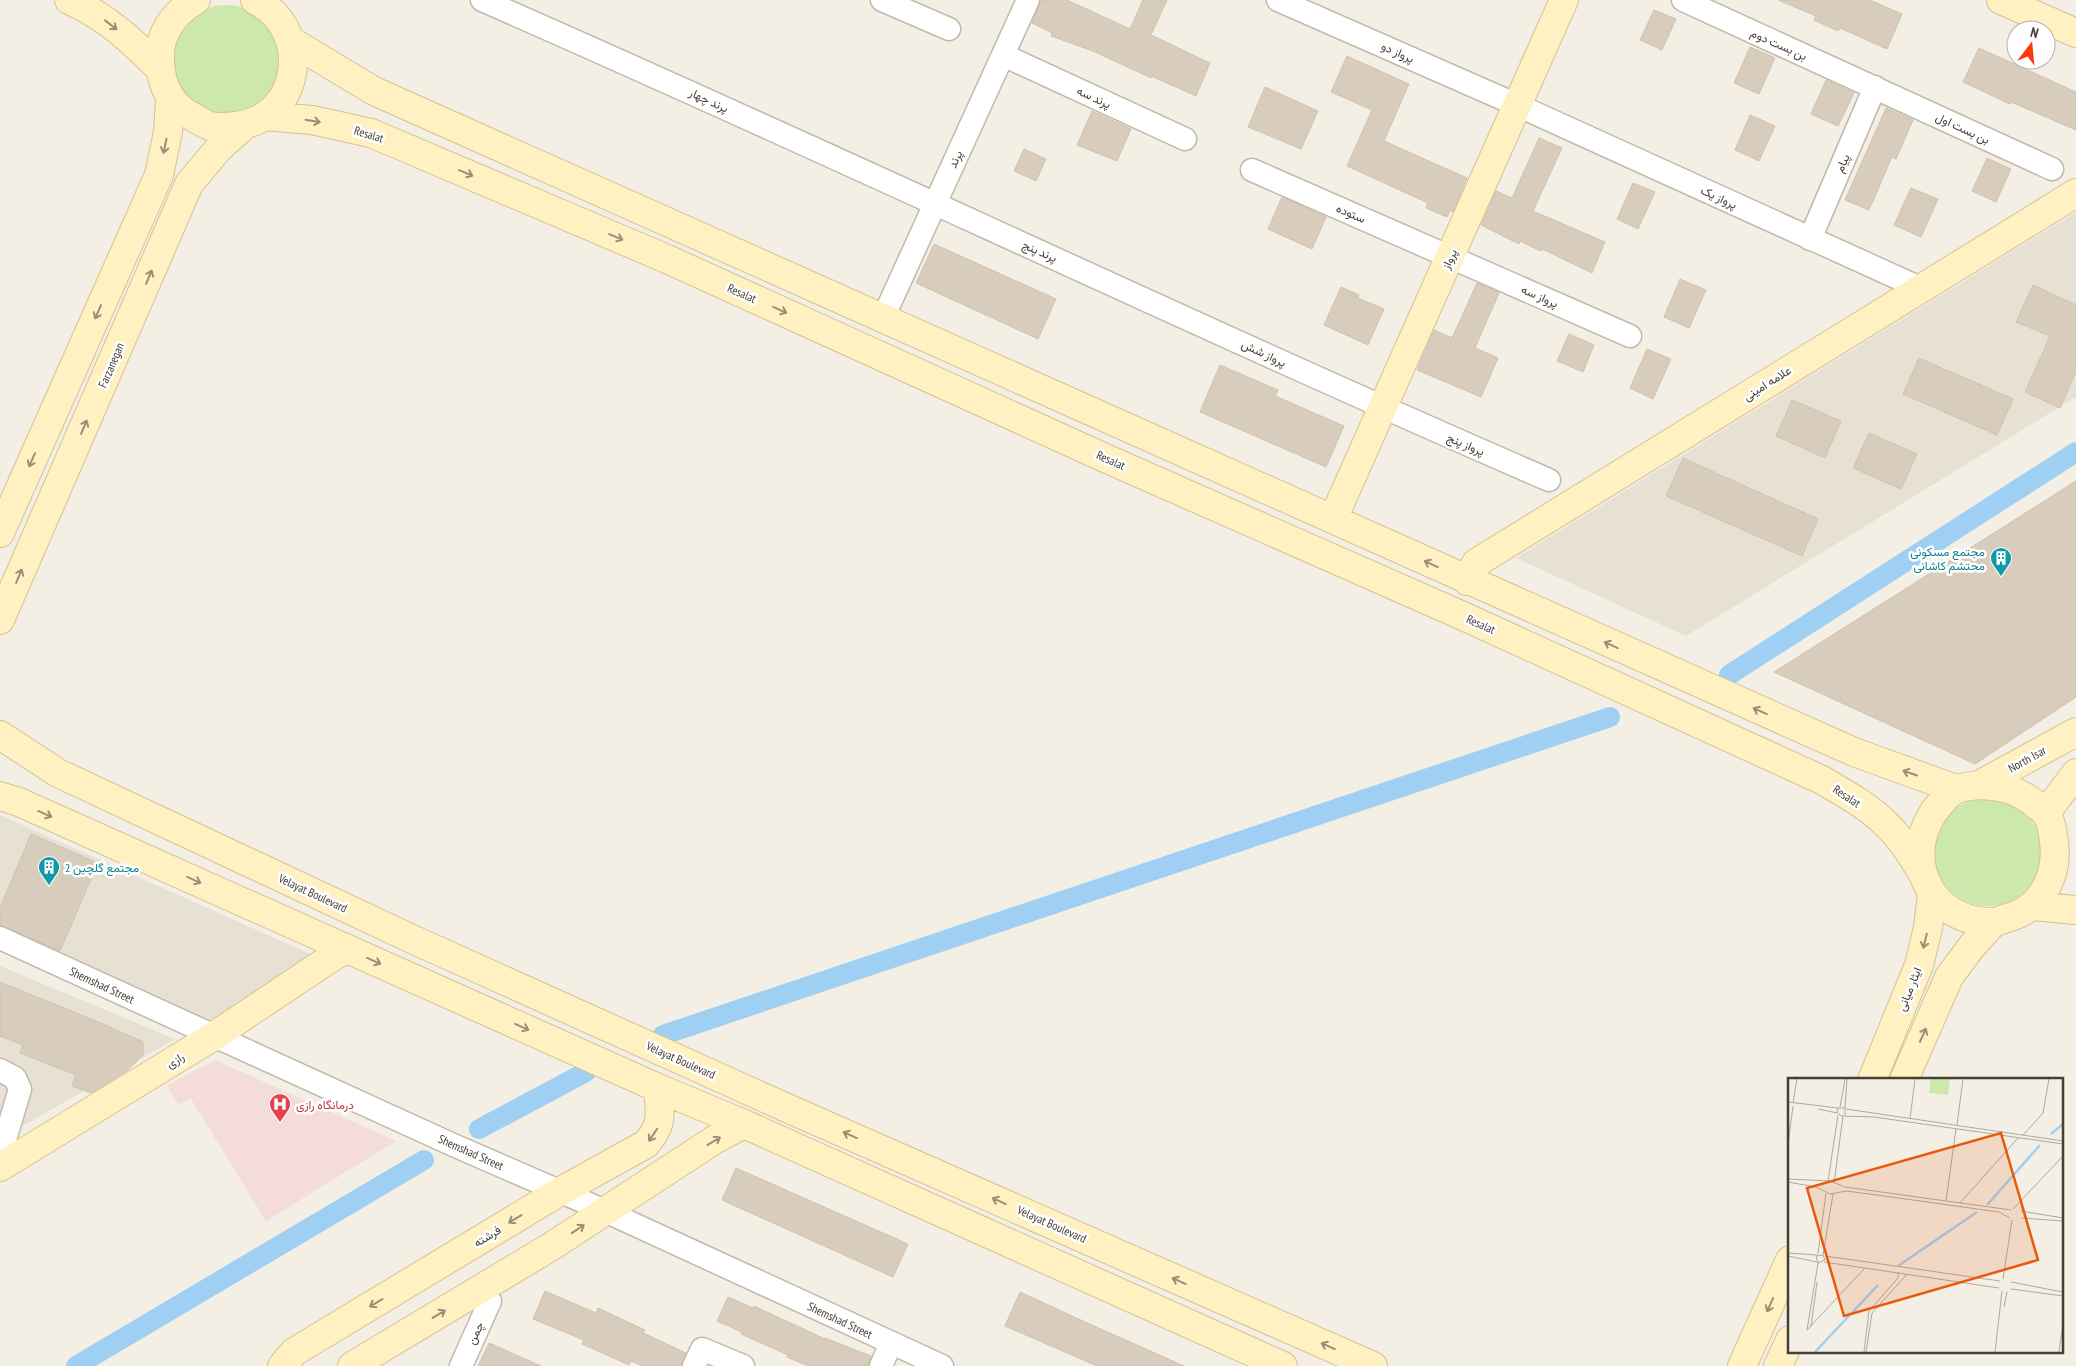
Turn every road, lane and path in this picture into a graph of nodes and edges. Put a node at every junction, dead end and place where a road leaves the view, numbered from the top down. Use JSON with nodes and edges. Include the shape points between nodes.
{"nodes":[{"id":1,"x":69,"y":0,"type":"edge"},
{"id":2,"x":196,"y":0,"type":"edge"},
{"id":3,"x":255,"y":0,"type":"edge"},
{"id":4,"x":482,"y":0,"type":"edge"},
{"id":5,"x":882,"y":0,"type":"edge"},
{"id":6,"x":1028,"y":0,"type":"edge"},
{"id":7,"x":1278,"y":0,"type":"edge"},
{"id":8,"x":1564,"y":0,"type":"edge"},
{"id":9,"x":1684,"y":0,"type":"edge"},
{"id":10,"x":2001,"y":0,"type":"edge"},
{"id":11,"x":287,"y":21,"type":"edge"},
{"id":12,"x":949,"y":30,"type":"dead end"},
{"id":13,"x":2076,"y":33,"type":"edge"},
{"id":14,"x":1003,"y":55,"type":"junction"},
{"id":15,"x":160,"y":69,"type":"junction"},
{"id":16,"x":1875,"y":87,"type":"junction"},
{"id":17,"x":170,"y":97,"type":"junction"},
{"id":18,"x":1517,"y":105,"type":"junction"},
{"id":19,"x":255,"y":120,"type":"junction"},
{"id":20,"x":1185,"y":139,"type":"dead end"},
{"id":21,"x":2052,"y":169,"type":"dead end"},
{"id":22,"x":1252,"y":170,"type":"dead end"},
{"id":23,"x":2076,"y":193,"type":"edge"},
{"id":24,"x":935,"y":205,"type":"junction"},
{"id":25,"x":1810,"y":239,"type":"junction"},
{"id":26,"x":1450,"y":256,"type":"junction"},
{"id":27,"x":1920,"y":288,"type":"junction"},
{"id":28,"x":1145,"y":298,"type":"joint"},
{"id":29,"x":883,"y":318,"type":"junction"},
{"id":30,"x":1630,"y":336,"type":"dead end"},
{"id":31,"x":1383,"y":408,"type":"junction"},
{"id":32,"x":1549,"y":480,"type":"dead end"},
{"id":33,"x":1333,"y":518,"type":"junction"},
{"id":34,"x":0,"y":533,"type":"edge"},
{"id":35,"x":1468,"y":581,"type":"junction"},
{"id":36,"x":0,"y":620,"type":"edge"},
{"id":37,"x":2076,"y":732,"type":"edge"},
{"id":38,"x":0,"y":735,"type":"edge"},
{"id":39,"x":2076,"y":773,"type":"edge"},
{"id":40,"x":1967,"y":787,"type":"junction"},
{"id":41,"x":0,"y":796,"type":"edge"},
{"id":42,"x":2049,"y":821,"type":"junction"},
{"id":43,"x":2076,"y":844,"type":"edge"},
{"id":44,"x":1926,"y":882,"type":"junction"},
{"id":45,"x":2033,"y":906,"type":"junction"},
{"id":46,"x":2076,"y":910,"type":"edge"},
{"id":47,"x":1994,"y":922,"type":"junction"},
{"id":48,"x":0,"y":938,"type":"edge"},
{"id":49,"x":346,"y":948,"type":"junction"},
{"id":50,"x":214,"y":1036,"type":"junction"},
{"id":51,"x":0,"y":1070,"type":"edge"},
{"id":52,"x":1873,"y":1078,"type":"edge"},
{"id":53,"x":1905,"y":1078,"type":"edge"},
{"id":54,"x":658,"y":1088,"type":"junction"},
{"id":55,"x":744,"y":1124,"type":"junction"},
{"id":56,"x":4,"y":1164,"type":"edge"},
{"id":57,"x":561,"y":1191,"type":"junction"},
{"id":58,"x":605,"y":1211,"type":"junction"},
{"id":59,"x":1788,"y":1264,"type":"edge"},
{"id":60,"x":490,"y":1301,"type":"dead end"},
{"id":61,"x":891,"y":1343,"type":"junction"},
{"id":62,"x":1788,"y":1344,"type":"edge"},
{"id":63,"x":282,"y":1366,"type":"edge"},
{"id":64,"x":352,"y":1366,"type":"edge"},
{"id":65,"x":461,"y":1366,"type":"edge"},
{"id":66,"x":694,"y":1366,"type":"edge"},
{"id":67,"x":743,"y":1366,"type":"edge"},
{"id":68,"x":881,"y":1366,"type":"edge"},
{"id":69,"x":942,"y":1366,"type":"edge"},
{"id":70,"x":1283,"y":1366,"type":"edge"},
{"id":71,"x":1373,"y":1366,"type":"edge"},
{"id":72,"x":1742,"y":1366,"type":"edge"},
{"id":73,"x":1778,"y":1366,"type":"edge"}],
"edges":[{"from":1,"to":15,"type":"street","one_way":true,"via":[[93,11]]},
{"from":2,"to":15,"type":"street","via":[[171,21],[162,39]]},
{"from":3,"to":11,"type":"street"},
{"from":4,"to":24,"type":"street","name":"پرند چهار"},
{"from":5,"to":12,"type":"street"},
{"from":6,"to":14,"type":"street","name":"پرند"},
{"from":7,"to":18,"type":"street","name":"پرواز دو"},
{"from":8,"to":18,"type":"street","name":"پرواز"},
{"from":9,"to":16,"type":"street","name":"بن بست دوم"},
{"from":10,"to":13,"type":"street"},
{"from":11,"to":19,"type":"street","name":"Farzanegan","via":[[294,62],[290,83],[280,101]]},
{"from":11,"to":29,"type":"street","via":[[374,91]]},
{"from":14,"to":20,"type":"street","name":"پرند سه"},
{"from":14,"to":24,"type":"street","name":"پرند"},
{"from":15,"to":17,"type":"street"},
{"from":16,"to":21,"type":"street","name":"بن بست اول"},
{"from":16,"to":25,"type":"street","name":"پیام"},
{"from":17,"to":19,"type":"street","name":"Resalat","via":[[184,112],[210,126],[224,128]]},
{"from":17,"to":34,"type":"street","one_way":true,"via":[[168,132],[159,175]]},
{"from":18,"to":25,"type":"street","name":"پرواز یک"},
{"from":18,"to":26,"type":"street","name":"پرواز"},
{"from":36,"to":19,"type":"street","name":"Farzanegan","one_way":true,"via":[[189,184],[218,148]]},
{"from":19,"to":44,"type":"street","name":"Resalat","one_way":true,"via":[[312,120],[372,133],[667,259],[1822,780],[1858,801],[1886,823],[1906,846]]},
{"from":22,"to":26,"type":"street","name":"ستوده"},
{"from":23,"to":27,"type":"street","name":"علامه امینی"},
{"from":24,"to":28,"type":"street","name":"پرند پنج"},
{"from":24,"to":29,"type":"street","name":"پرند"},
{"from":25,"to":27,"type":"street","name":"پرواز یک"},
{"from":26,"to":30,"type":"street","name":"پرواز سه"},
{"from":26,"to":31,"type":"street","name":"پرواز"},
{"from":27,"to":35,"type":"street","name":"علامه امینی","via":[[1476,563]]},
{"from":28,"to":31,"type":"street","name":"پرواز شش"},
{"from":29,"to":33,"type":"street"},
{"from":31,"to":32,"type":"street","name":"پرواز پنج"},
{"from":31,"to":33,"type":"street","name":"پرواز"},
{"from":35,"to":33,"type":"street","one_way":true},
{"from":40,"to":35,"type":"street","one_way":true,"via":[[1854,752]]},
{"from":37,"to":40,"type":"street","name":"North Isar"},
{"from":71,"to":38,"type":"street","name":"Velayat Boulevard","one_way":true,"via":[[412,939],[58,773]]},
{"from":39,"to":42,"type":"street"},
{"from":40,"to":42,"type":"street","via":[[2002,786],[2024,795]]},
{"from":40,"to":44,"type":"street","via":[[1937,806],[1925,826],[1919,849]]},
{"from":41,"to":49,"type":"street","one_way":true},
{"from":42,"to":43,"type":"street"},
{"from":42,"to":45,"type":"street","via":[[2056,850],[2054,870],[2046,889]]},
{"from":44,"to":47,"type":"street","via":[[1949,910],[1971,919]]},
{"from":44,"to":52,"type":"street","name":"ایثار میانی","one_way":true,"via":[[1928,928],[1919,965]]},
{"from":45,"to":46,"type":"street"},
{"from":45,"to":47,"type":"street"},
{"from":53,"to":47,"type":"street","one_way":true,"via":[[1950,976]]},
{"from":48,"to":50,"type":"street","name":"Shemshad Street"},
{"from":49,"to":50,"type":"street","name":"رازی"},
{"from":49,"to":54,"type":"street","one_way":true},
{"from":50,"to":56,"type":"street","name":"رازی"},
{"from":50,"to":57,"type":"street","name":"Shemshad Street"},
{"from":51,"to":56,"type":"street","via":[[15,1078],[20,1089],[4,1142]]},
{"from":54,"to":55,"type":"street"},
{"from":54,"to":57,"type":"street","name":"فرشته","one_way":true,"via":[[660,1117],[656,1132],[646,1144]]},
{"from":58,"to":55,"type":"street","one_way":true},
{"from":55,"to":70,"type":"street"},
{"from":57,"to":58,"type":"street","name":"Shemshad Street"},
{"from":57,"to":63,"type":"street","name":"فرشته","one_way":true,"via":[[294,1352]]},
{"from":58,"to":61,"type":"street","name":"Shemshad Street"},
{"from":64,"to":58,"type":"street","one_way":true},
{"from":59,"to":72,"type":"street","one_way":true},
{"from":60,"to":65,"type":"street","name":"چمن"},
{"from":61,"to":68,"type":"street"},
{"from":61,"to":69,"type":"street","name":"Shemshad Street"},
{"from":62,"to":73,"type":"street"},
{"from":66,"to":67,"type":"street","via":[[702,1349]]}]}
